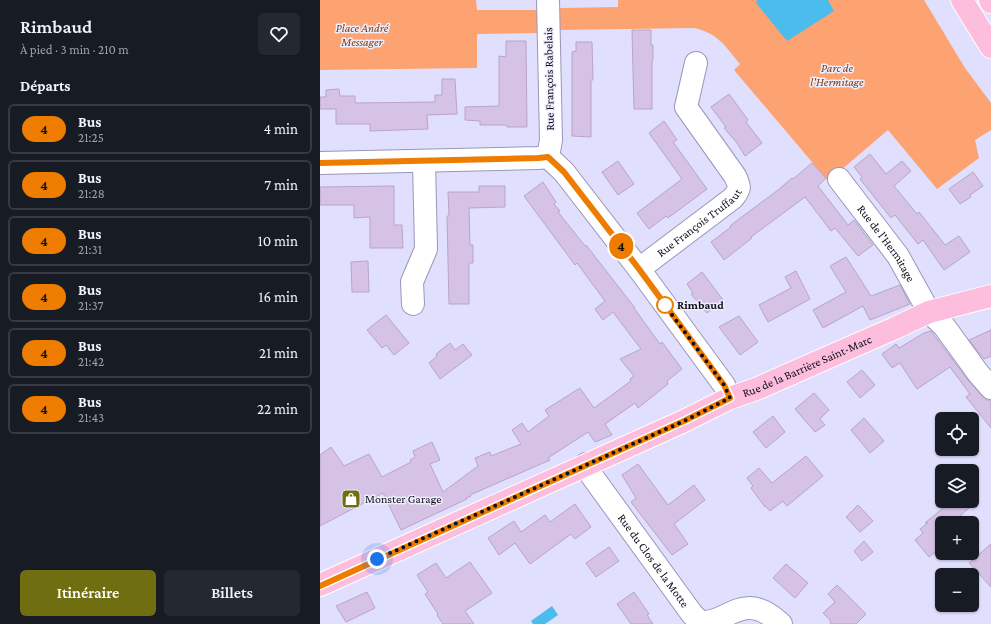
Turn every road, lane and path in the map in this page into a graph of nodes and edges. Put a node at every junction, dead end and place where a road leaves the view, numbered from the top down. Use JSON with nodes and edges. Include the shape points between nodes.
{"nodes":[{"id":1,"x":548,"y":0,"type":"edge"},
{"id":2,"x":962,"y":0,"type":"edge"},
{"id":3,"x":991,"y":47,"type":"edge"},
{"id":4,"x":696,"y":63,"type":"dead end"},
{"id":5,"x":548,"y":157,"type":"junction"},
{"id":6,"x":424,"y":161,"type":"junction"},
{"id":7,"x":320,"y":163,"type":"edge"},
{"id":8,"x":839,"y":179,"type":"dead end"},
{"id":9,"x":639,"y":269,"type":"junction"},
{"id":10,"x":991,"y":296,"type":"edge"},
{"id":11,"x":413,"y":304,"type":"dead end"},
{"id":12,"x":929,"y":312,"type":"junction"},
{"id":13,"x":991,"y":388,"type":"edge"},
{"id":14,"x":730,"y":398,"type":"junction"},
{"id":15,"x":586,"y":464,"type":"junction"},
{"id":16,"x":320,"y":586,"type":"edge"},
{"id":17,"x":702,"y":623,"type":"edge"},
{"id":18,"x":781,"y":624,"type":"edge"}],
"edges":[{"from":1,"to":5,"type":"street","name":"Rue François Rabelais","via":[[551,140]]},
{"from":2,"to":3,"type":"main road"},
{"from":4,"to":9,"type":"street","name":"Rue François Truffaut","via":[[686,107],[735,176],[740,186],[739,191]]},
{"from":5,"to":6,"type":"street"},
{"from":5,"to":9,"type":"street","via":[[564,172]]},
{"from":6,"to":7,"type":"street"},
{"from":6,"to":11,"type":"street","via":[[426,250],[412,282]]},
{"from":8,"to":12,"type":"street","name":"Rue de l'Hermitage","via":[[898,256]]},
{"from":9,"to":14,"type":"street","via":[[724,385]]},
{"from":10,"to":12,"type":"main road","name":"Rue de la Barrière Saint-Marc"},
{"from":12,"to":13,"type":"street","name":"Rue de l'Hermitage","via":[[944,326]]},
{"from":12,"to":14,"type":"main road","name":"Rue de la Barrière Saint-Marc","via":[[756,389]]},
{"from":14,"to":15,"type":"main road","name":"Rue de la Barrière Saint-Marc"},
{"from":15,"to":16,"type":"main road","name":"Rue de la Barrière Saint-Marc"},
{"from":15,"to":17,"type":"street","name":"Rue du Clos de la Motte","via":[[592,476],[692,614]]},
{"from":17,"to":18,"type":"street","name":"Rue du Clos de la Motte","via":[[719,623],[748,609],[762,611]]}]}
